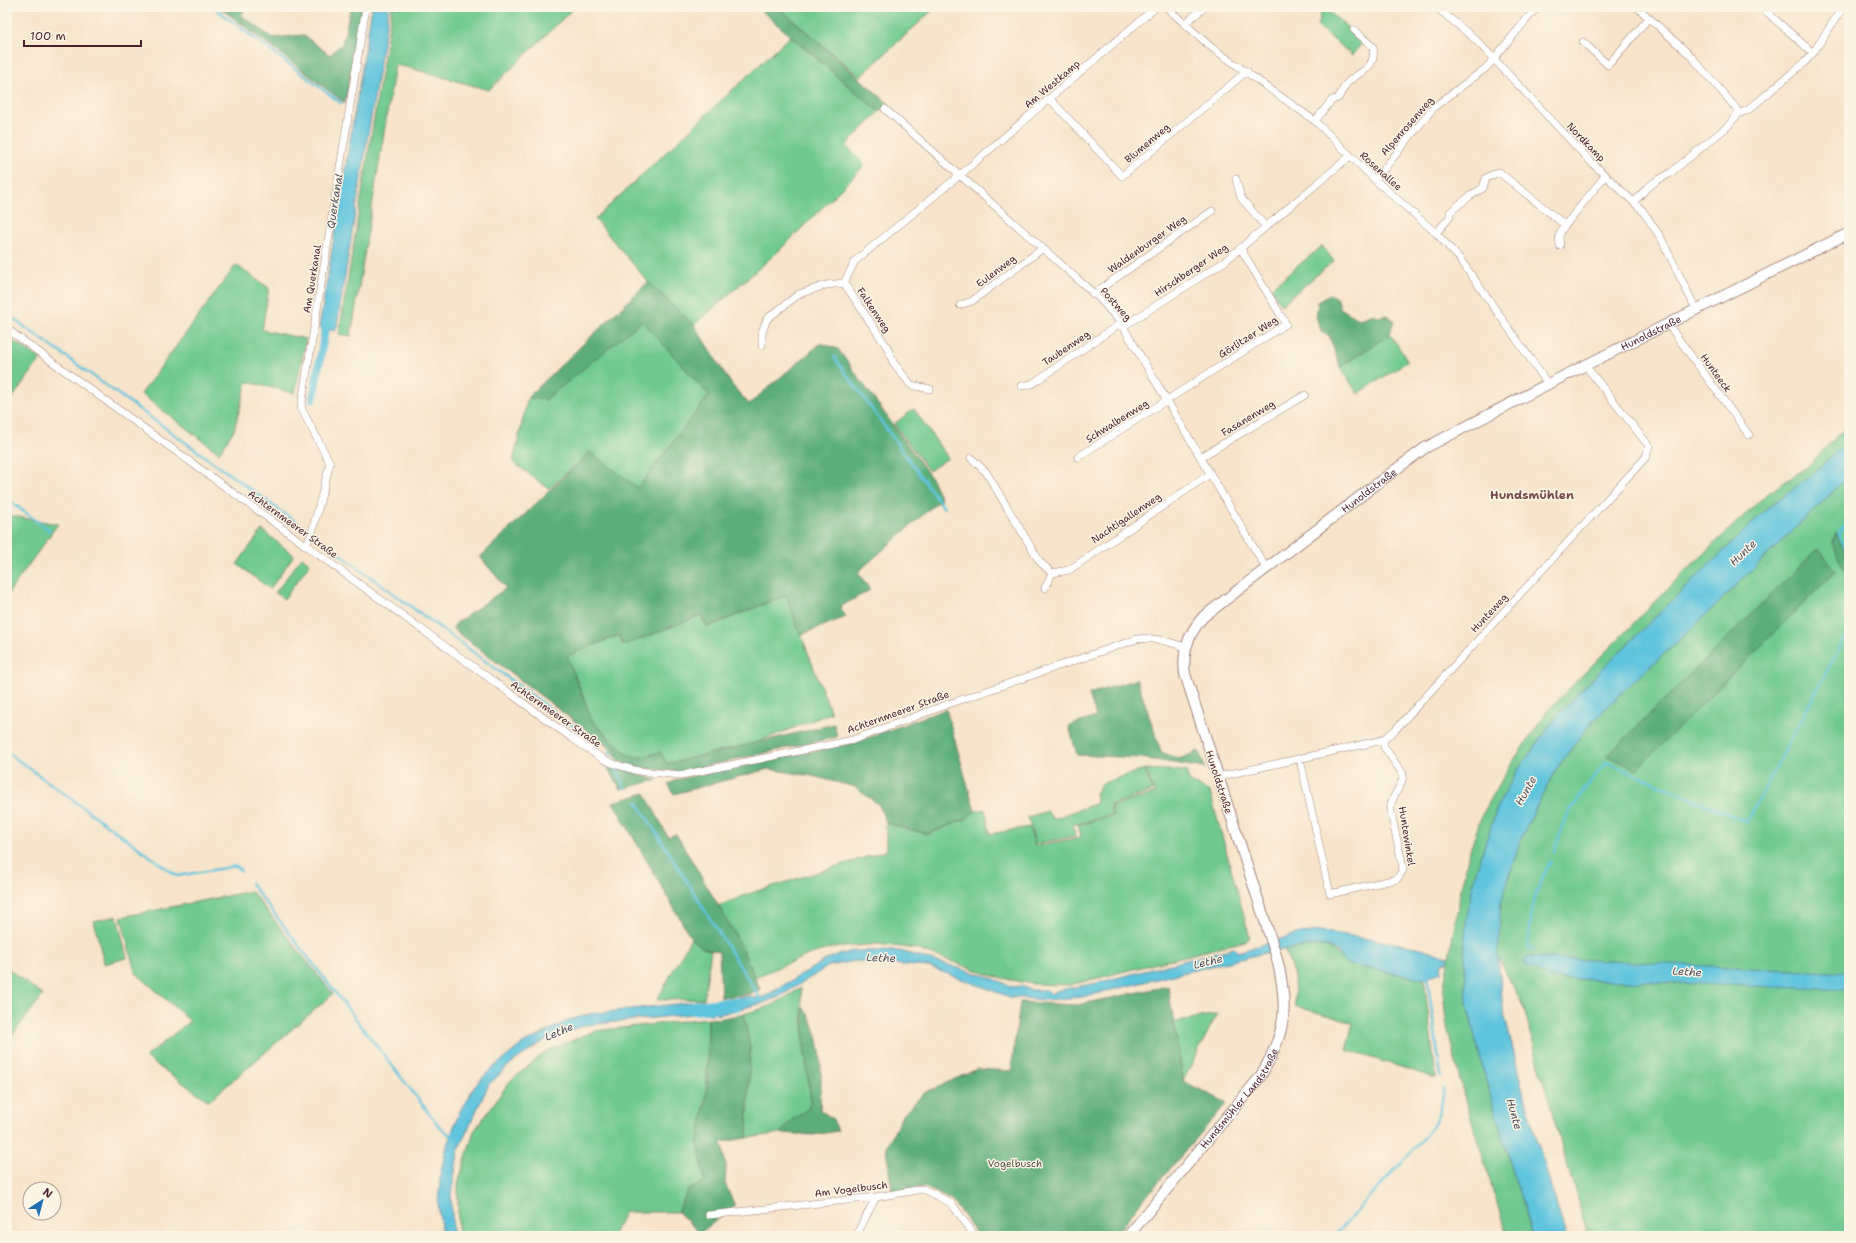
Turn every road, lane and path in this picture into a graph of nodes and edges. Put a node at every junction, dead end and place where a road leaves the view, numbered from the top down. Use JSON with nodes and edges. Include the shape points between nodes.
{"nodes":[{"id":1,"x":366,"y":7,"type":"edge"},
{"id":2,"x":1156,"y":7,"type":"edge"},
{"id":3,"x":1166,"y":7,"type":"edge"},
{"id":4,"x":1204,"y":7,"type":"edge"},
{"id":5,"x":1436,"y":7,"type":"edge"},
{"id":6,"x":1537,"y":7,"type":"edge"},
{"id":7,"x":1637,"y":7,"type":"edge"},
{"id":8,"x":1761,"y":7,"type":"edge"},
{"id":9,"x":1843,"y":7,"type":"edge"},
{"id":10,"x":1649,"y":18,"type":"junction"},
{"id":11,"x":1184,"y":24,"type":"junction"},
{"id":12,"x":1354,"y":30,"type":"dead end"},
{"id":13,"x":1583,"y":42,"type":"dead end"},
{"id":14,"x":1813,"y":53,"type":"junction"},
{"id":15,"x":1494,"y":58,"type":"junction"},
{"id":16,"x":1247,"y":71,"type":"junction"},
{"id":17,"x":1050,"y":99,"type":"junction"},
{"id":18,"x":885,"y":110,"type":"dead end"},
{"id":19,"x":1738,"y":114,"type":"junction"},
{"id":20,"x":1315,"y":121,"type":"junction"},
{"id":21,"x":1350,"y":156,"type":"junction"},
{"id":22,"x":960,"y":175,"type":"junction"},
{"id":23,"x":1605,"y":176,"type":"junction"},
{"id":24,"x":1236,"y":180,"type":"dead end"},
{"id":25,"x":1375,"y":180,"type":"junction"},
{"id":26,"x":1634,"y":202,"type":"junction"},
{"id":27,"x":1212,"y":211,"type":"dead end"},
{"id":28,"x":1565,"y":225,"type":"junction"},
{"id":29,"x":1266,"y":227,"type":"junction"},
{"id":30,"x":1849,"y":232,"type":"edge"},
{"id":31,"x":1436,"y":233,"type":"junction"},
{"id":32,"x":1560,"y":246,"type":"dead end"},
{"id":33,"x":1042,"y":249,"type":"junction"},
{"id":34,"x":1241,"y":249,"type":"junction"},
{"id":35,"x":844,"y":283,"type":"junction"},
{"id":36,"x":1093,"y":294,"type":"junction"},
{"id":37,"x":960,"y":305,"type":"dead end"},
{"id":38,"x":1696,"y":309,"type":"junction"},
{"id":39,"x":1667,"y":323,"type":"junction"},
{"id":40,"x":1123,"y":324,"type":"junction"},
{"id":41,"x":7,"y":329,"type":"edge"},
{"id":42,"x":762,"y":345,"type":"dead end"},
{"id":43,"x":1585,"y":365,"type":"junction"},
{"id":44,"x":1548,"y":384,"type":"junction"},
{"id":45,"x":1021,"y":386,"type":"dead end"},
{"id":46,"x":930,"y":390,"type":"dead end"},
{"id":47,"x":1305,"y":395,"type":"dead end"},
{"id":48,"x":1167,"y":401,"type":"junction"},
{"id":49,"x":1749,"y":435,"type":"dead end"},
{"id":50,"x":1078,"y":457,"type":"dead end"},
{"id":51,"x":1201,"y":457,"type":"junction"},
{"id":52,"x":970,"y":458,"type":"dead end"},
{"id":53,"x":1210,"y":474,"type":"junction"},
{"id":54,"x":305,"y":546,"type":"junction"},
{"id":55,"x":1266,"y":568,"type":"junction"},
{"id":56,"x":1052,"y":573,"type":"junction"},
{"id":57,"x":1044,"y":588,"type":"dead end"},
{"id":58,"x":1185,"y":647,"type":"junction"},
{"id":59,"x":1383,"y":740,"type":"junction"},
{"id":60,"x":1300,"y":759,"type":"junction"},
{"id":61,"x":1217,"y":777,"type":"junction"},
{"id":62,"x":1270,"y":936,"type":"joint"},
{"id":63,"x":876,"y":1197,"type":"junction"},
{"id":64,"x":709,"y":1215,"type":"dead end"},
{"id":65,"x":856,"y":1236,"type":"edge"},
{"id":66,"x":975,"y":1236,"type":"edge"},
{"id":67,"x":1128,"y":1236,"type":"edge"}],
"edges":[{"from":1,"to":54,"type":"street","name":"Am Querkanal","via":[[301,408],[330,464],[311,536]]},
{"from":2,"to":17,"type":"street","name":"Am Westkamp"},
{"from":3,"to":11,"type":"street","name":"Rosenallee"},
{"from":4,"to":11,"type":"street"},
{"from":5,"to":15,"type":"street","name":"Nordkamp"},
{"from":6,"to":15,"type":"street","name":"Alpenrosenweg"},
{"from":7,"to":10,"type":"street"},
{"from":8,"to":14,"type":"street"},
{"from":9,"to":14,"type":"street"},
{"from":10,"to":13,"type":"street","via":[[1608,65]]},
{"from":10,"to":19,"type":"street","via":[[1690,55],[1736,108]]},
{"from":11,"to":16,"type":"street","name":"Rosenallee","via":[[1211,47]]},
{"from":12,"to":20,"type":"street","via":[[1373,47],[1374,57],[1365,71],[1347,83],[1338,98],[1332,100]]},
{"from":14,"to":19,"type":"street","via":[[1748,110]]},
{"from":15,"to":23,"type":"street","name":"Nordkamp"},
{"from":15,"to":25,"type":"street","name":"Alpenrosenweg","via":[[1486,68],[1434,107]]},
{"from":16,"to":17,"type":"street","name":"Blumenweg","via":[[1122,176]]},
{"from":16,"to":20,"type":"street","name":"Rosenallee"},
{"from":17,"to":22,"type":"street","name":"Am Westkamp"},
{"from":18,"to":22,"type":"street","name":"Postweg"},
{"from":19,"to":26,"type":"street","via":[[1728,126],[1669,174],[1646,188]]},
{"from":20,"to":21,"type":"street","name":"Rosenallee"},
{"from":21,"to":25,"type":"street","name":"Rosenallee"},
{"from":21,"to":29,"type":"street","name":"Hirschberger Weg"},
{"from":22,"to":33,"type":"street","name":"Postweg"},
{"from":22,"to":35,"type":"street","name":"Falkenweg","via":[[855,261]]},
{"from":23,"to":26,"type":"street","name":"Nordkamp"},
{"from":23,"to":28,"type":"street"},
{"from":24,"to":29,"type":"street","via":[[1241,198]]},
{"from":25,"to":31,"type":"street","name":"Rosenallee"},
{"from":26,"to":38,"type":"street","name":"Nordkamp","via":[[1661,238]]},
{"from":27,"to":36,"type":"street","name":"Waldenburger Weg"},
{"from":28,"to":31,"type":"street","via":[[1499,172],[1495,172],[1486,178],[1483,188],[1450,212],[1450,217]]},
{"from":28,"to":32,"type":"street","via":[[1559,236]]},
{"from":29,"to":34,"type":"street","name":"Hirschberger Weg"},
{"from":30,"to":38,"type":"street","name":"Hunoldstraße"},
{"from":31,"to":44,"type":"street","name":"Rosenallee","via":[[1460,259]]},
{"from":33,"to":36,"type":"street","name":"Postweg"},
{"from":33,"to":37,"type":"street","name":"Eulenweg","via":[[972,301]]},
{"from":34,"to":40,"type":"street","name":"Hirschberger Weg"},
{"from":34,"to":48,"type":"street","name":"Görlitzer Weg","via":[[1286,324]]},
{"from":35,"to":42,"type":"street","via":[[826,285],[800,294],[767,319],[762,332]]},
{"from":35,"to":46,"type":"street","name":"Falkenweg","via":[[887,347],[893,362],[911,385]]},
{"from":36,"to":40,"type":"street","name":"Postweg"},
{"from":38,"to":39,"type":"street","name":"Hunoldstraße"},
{"from":39,"to":43,"type":"street","name":"Hunoldstraße"},
{"from":39,"to":49,"type":"street","name":"Hunteeck"},
{"from":40,"to":45,"type":"street","name":"Taubenweg","via":[[1032,384]]},
{"from":40,"to":48,"type":"street","name":"Postweg"},
{"from":41,"to":54,"type":"street","name":"Achternmeerer Straße"},
{"from":43,"to":44,"type":"street","name":"Hunoldstraße"},
{"from":43,"to":59,"type":"street","name":"Hunteweg","via":[[1649,446],[1646,457]]},
{"from":44,"to":55,"type":"street","name":"Hunoldstraße","via":[[1425,448]]},
{"from":47,"to":51,"type":"street","name":"Fasanenweg"},
{"from":48,"to":50,"type":"street","name":"Schwalbenweg"},
{"from":48,"to":51,"type":"street","name":"Postweg"},
{"from":51,"to":53,"type":"street","name":"Postweg"},
{"from":52,"to":56,"type":"street","via":[[986,472],[1040,562]]},
{"from":53,"to":55,"type":"street","name":"Postweg"},
{"from":53,"to":56,"type":"street","name":"Nachtigallenweg","via":[[1069,570]]},
{"from":54,"to":58,"type":"street","name":"Achternmeerer Straße","via":[[603,759],[638,771],[672,775],[852,740],[1137,639],[1166,641]]},
{"from":55,"to":58,"type":"street","name":"Hunoldstraße","via":[[1203,617],[1195,626]]},
{"from":56,"to":57,"type":"street"},
{"from":58,"to":61,"type":"street","name":"Hunoldstraße","via":[[1185,674]]},
{"from":59,"to":60,"type":"street","name":"Hunteweg"},
{"from":59,"to":60,"type":"street","name":"Huntewinkel","via":[[1384,747],[1403,774],[1401,787],[1394,795],[1390,807],[1402,856],[1403,870],[1397,879],[1330,894]]},
{"from":60,"to":61,"type":"street","name":"Hunteweg"},
{"from":61,"to":62,"type":"street","name":"Hunoldstraße"},
{"from":62,"to":67,"type":"street","name":"Hundsmühler Landstraße","via":[[1284,999],[1284,1020],[1274,1053],[1246,1095]]},
{"from":63,"to":64,"type":"street","name":"Am Vogelbusch"},
{"from":63,"to":65,"type":"street"},
{"from":63,"to":66,"type":"street","name":"Am Vogelbusch","via":[[923,1189],[951,1203]]}]}
